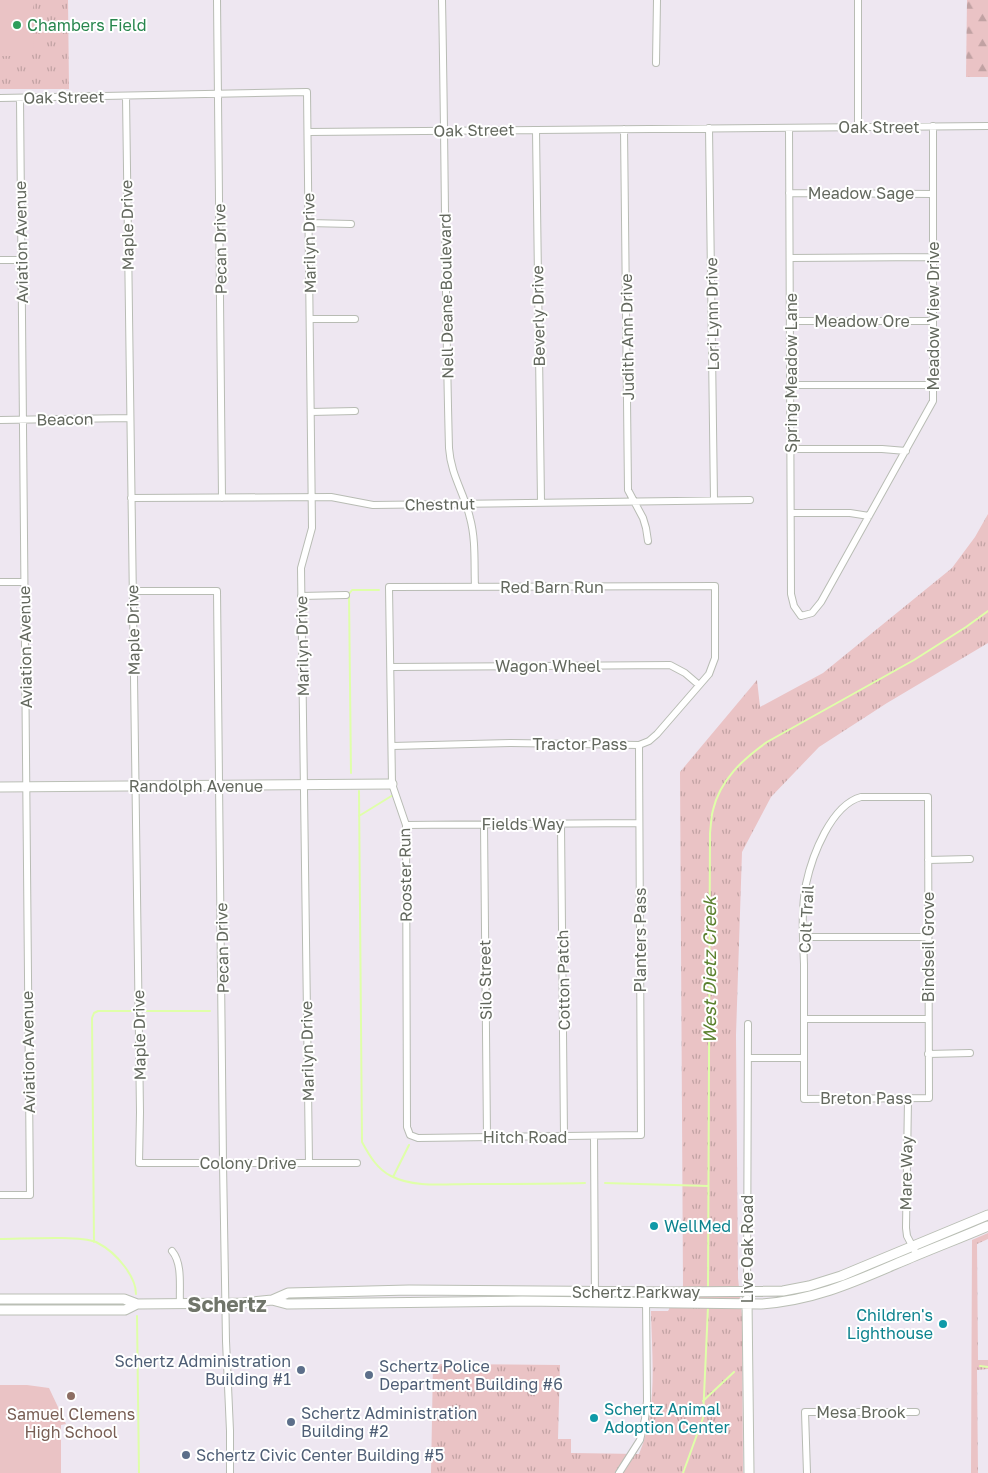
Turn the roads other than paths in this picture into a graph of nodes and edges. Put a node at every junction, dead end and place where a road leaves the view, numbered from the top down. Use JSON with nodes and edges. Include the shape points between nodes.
{"nodes":[{"id":1,"x":217,"y":0,"type":"edge"},
{"id":2,"x":442,"y":0,"type":"edge"},
{"id":3,"x":656,"y":0,"type":"edge"},
{"id":4,"x":858,"y":0,"type":"edge"},
{"id":5,"x":656,"y":63,"type":"dead end"},
{"id":6,"x":218,"y":94,"type":"junction"},
{"id":7,"x":126,"y":96,"type":"junction"},
{"id":8,"x":0,"y":98,"type":"edge"},
{"id":9,"x":20,"y":98,"type":"junction"},
{"id":10,"x":933,"y":126,"type":"junction"},
{"id":11,"x":988,"y":126,"type":"edge"},
{"id":12,"x":858,"y":127,"type":"junction"},
{"id":13,"x":709,"y":128,"type":"junction"},
{"id":14,"x":789,"y":128,"type":"junction"},
{"id":15,"x":624,"y":129,"type":"junction"},
{"id":16,"x":536,"y":130,"type":"junction"},
{"id":17,"x":445,"y":131,"type":"junction"},
{"id":18,"x":308,"y":132,"type":"junction"},
{"id":19,"x":789,"y":193,"type":"junction"},
{"id":20,"x":933,"y":194,"type":"junction"},
{"id":21,"x":309,"y":223,"type":"junction"},
{"id":22,"x":351,"y":224,"type":"dead end"},
{"id":23,"x":932,"y":257,"type":"junction"},
{"id":24,"x":790,"y":258,"type":"junction"},
{"id":25,"x":0,"y":260,"type":"edge"},
{"id":26,"x":21,"y":260,"type":"junction"},
{"id":27,"x":311,"y":319,"type":"junction"},
{"id":28,"x":355,"y":319,"type":"dead end"},
{"id":29,"x":791,"y":321,"type":"junction"},
{"id":30,"x":932,"y":321,"type":"junction"},
{"id":31,"x":933,"y":384,"type":"junction"},
{"id":32,"x":791,"y":385,"type":"junction"},
{"id":33,"x":355,"y":411,"type":"dead end"},
{"id":34,"x":312,"y":412,"type":"junction"},
{"id":35,"x":130,"y":418,"type":"junction"},
{"id":36,"x":0,"y":420,"type":"edge"},
{"id":37,"x":23,"y":420,"type":"junction"},
{"id":38,"x":791,"y":449,"type":"junction"},
{"id":39,"x":906,"y":451,"type":"junction"},
{"id":40,"x":312,"y":497,"type":"junction"},
{"id":41,"x":131,"y":498,"type":"junction"},
{"id":42,"x":222,"y":498,"type":"junction"},
{"id":43,"x":714,"y":500,"type":"junction"},
{"id":44,"x":750,"y":500,"type":"dead end"},
{"id":45,"x":633,"y":501,"type":"junction"},
{"id":46,"x":541,"y":502,"type":"junction"},
{"id":47,"x":465,"y":503,"type":"junction"},
{"id":48,"x":792,"y":513,"type":"junction"},
{"id":49,"x":869,"y":516,"type":"junction"},
{"id":50,"x":648,"y":540,"type":"dead end"},
{"id":51,"x":0,"y":582,"type":"edge"},
{"id":52,"x":24,"y":582,"type":"junction"},
{"id":53,"x":715,"y":586,"type":"joint"},
{"id":54,"x":389,"y":587,"type":"joint"},
{"id":55,"x":475,"y":587,"type":"junction"},
{"id":56,"x":132,"y":591,"type":"junction"},
{"id":57,"x":346,"y":595,"type":"dead end"},
{"id":58,"x":301,"y":596,"type":"junction"},
{"id":59,"x":802,"y":616,"type":"joint"},
{"id":60,"x":391,"y":666,"type":"junction"},
{"id":61,"x":699,"y":685,"type":"junction"},
{"id":62,"x":639,"y":744,"type":"junction"},
{"id":63,"x":392,"y":746,"type":"junction"},
{"id":64,"x":392,"y":784,"type":"junction"},
{"id":65,"x":303,"y":785,"type":"junction"},
{"id":66,"x":135,"y":786,"type":"junction"},
{"id":67,"x":219,"y":786,"type":"junction"},
{"id":68,"x":0,"y":787,"type":"edge"},
{"id":69,"x":25,"y":787,"type":"junction"},
{"id":70,"x":928,"y":797,"type":"joint"},
{"id":71,"x":640,"y":823,"type":"junction"},
{"id":72,"x":484,"y":824,"type":"junction"},
{"id":73,"x":561,"y":824,"type":"junction"},
{"id":74,"x":406,"y":825,"type":"junction"},
{"id":75,"x":970,"y":859,"type":"dead end"},
{"id":76,"x":928,"y":860,"type":"junction"},
{"id":77,"x":804,"y":937,"type":"junction"},
{"id":78,"x":928,"y":937,"type":"junction"},
{"id":79,"x":804,"y":1019,"type":"junction"},
{"id":80,"x":928,"y":1019,"type":"junction"},
{"id":81,"x":748,"y":1024,"type":"dead end"},
{"id":82,"x":970,"y":1053,"type":"dead end"},
{"id":83,"x":928,"y":1054,"type":"junction"},
{"id":84,"x":748,"y":1058,"type":"junction"},
{"id":85,"x":804,"y":1058,"type":"junction"},
{"id":86,"x":928,"y":1098,"type":"joint"},
{"id":87,"x":804,"y":1099,"type":"joint"},
{"id":88,"x":908,"y":1099,"type":"junction"},
{"id":89,"x":410,"y":1135,"type":"joint"},
{"id":90,"x":641,"y":1135,"type":"joint"},
{"id":91,"x":564,"y":1136,"type":"junction"},
{"id":92,"x":594,"y":1136,"type":"junction"},
{"id":93,"x":487,"y":1137,"type":"junction"},
{"id":94,"x":223,"y":1163,"type":"junction"},
{"id":95,"x":309,"y":1163,"type":"junction"},
{"id":96,"x":357,"y":1163,"type":"dead end"},
{"id":97,"x":139,"y":1164,"type":"joint"},
{"id":98,"x":0,"y":1195,"type":"edge"},
{"id":99,"x":988,"y":1214,"type":"edge"},
{"id":100,"x":988,"y":1226,"type":"edge"},
{"id":101,"x":911,"y":1246,"type":"junction"},
{"id":102,"x":172,"y":1251,"type":"dead end"},
{"id":103,"x":917,"y":1255,"type":"junction"},
{"id":104,"x":409,"y":1290,"type":"junction"},
{"id":105,"x":453,"y":1290,"type":"junction"},
{"id":106,"x":522,"y":1290,"type":"junction"},
{"id":107,"x":595,"y":1290,"type":"junction"},
{"id":108,"x":557,"y":1291,"type":"junction"},
{"id":109,"x":646,"y":1291,"type":"junction"},
{"id":110,"x":309,"y":1292,"type":"junction"},
{"id":111,"x":342,"y":1292,"type":"junction"},
{"id":112,"x":747,"y":1292,"type":"junction"},
{"id":113,"x":0,"y":1299,"type":"edge"},
{"id":114,"x":76,"y":1299,"type":"junction"},
{"id":115,"x":124,"y":1299,"type":"junction"},
{"id":116,"x":272,"y":1300,"type":"junction"},
{"id":117,"x":409,"y":1301,"type":"junction"},
{"id":118,"x":453,"y":1301,"type":"junction"},
{"id":119,"x":522,"y":1301,"type":"junction"},
{"id":120,"x":557,"y":1301,"type":"junction"},
{"id":121,"x":595,"y":1302,"type":"junction"},
{"id":122,"x":646,"y":1302,"type":"junction"},
{"id":123,"x":341,"y":1303,"type":"junction"},
{"id":124,"x":137,"y":1304,"type":"junction"},
{"id":125,"x":180,"y":1304,"type":"junction"},
{"id":126,"x":226,"y":1304,"type":"junction"},
{"id":127,"x":308,"y":1304,"type":"junction"},
{"id":128,"x":747,"y":1304,"type":"junction"},
{"id":129,"x":0,"y":1310,"type":"edge"},
{"id":130,"x":76,"y":1310,"type":"junction"},
{"id":131,"x":125,"y":1310,"type":"junction"},
{"id":132,"x":916,"y":1412,"type":"dead end"},
{"id":133,"x":230,"y":1473,"type":"edge"},
{"id":134,"x":619,"y":1473,"type":"edge"},
{"id":135,"x":749,"y":1473,"type":"edge"},
{"id":136,"x":807,"y":1473,"type":"edge"}],
"edges":[{"from":1,"to":6,"type":"street","name":"Pecan Drive"},
{"from":2,"to":17,"type":"street","name":"Nell Deane Boulevard"},
{"from":3,"to":5,"type":"street"},
{"from":4,"to":12,"type":"street"},
{"from":6,"to":7,"type":"street","name":"Oak Street"},
{"from":6,"to":18,"type":"street","name":"Oak Street","via":[[307,92]]},
{"from":6,"to":42,"type":"street","name":"Pecan Drive"},
{"from":7,"to":9,"type":"street","name":"Oak Street"},
{"from":7,"to":35,"type":"street","name":"Maple Drive"},
{"from":8,"to":9,"type":"street","name":"Oak Street"},
{"from":9,"to":26,"type":"street","name":"Aviation Avenue"},
{"from":10,"to":11,"type":"street","name":"Oak Street"},
{"from":10,"to":12,"type":"street","name":"Oak Street"},
{"from":10,"to":20,"type":"street","name":"Meadow View Drive"},
{"from":12,"to":14,"type":"street","name":"Oak Street"},
{"from":13,"to":14,"type":"street","name":"Oak Street"},
{"from":13,"to":15,"type":"street","name":"Oak Street"},
{"from":13,"to":43,"type":"street","name":"Lori Lynn Drive"},
{"from":14,"to":19,"type":"street","name":"Spring Meadow Lane"},
{"from":15,"to":16,"type":"street","name":"Oak Street"},
{"from":15,"to":45,"type":"street","name":"Judith Ann Drive","via":[[628,490]]},
{"from":16,"to":17,"type":"street","name":"Oak Street"},
{"from":16,"to":46,"type":"street","name":"Beverly Drive"},
{"from":17,"to":18,"type":"street","name":"Oak Street"},
{"from":17,"to":47,"type":"street","name":"Nell Deane Boulevard","via":[[449,448],[450,464]]},
{"from":18,"to":21,"type":"street","name":"Marilyn Drive"},
{"from":19,"to":20,"type":"street","name":"Meadow Sage"},
{"from":19,"to":24,"type":"street","name":"Spring Meadow Lane"},
{"from":20,"to":23,"type":"street","name":"Meadow View Drive"},
{"from":21,"to":22,"type":"street"},
{"from":21,"to":27,"type":"street","name":"Marilyn Drive"},
{"from":23,"to":24,"type":"street"},
{"from":23,"to":30,"type":"street","name":"Meadow View Drive"},
{"from":24,"to":29,"type":"street","name":"Spring Meadow Lane"},
{"from":25,"to":26,"type":"street"},
{"from":26,"to":37,"type":"street","name":"Aviation Avenue"},
{"from":27,"to":28,"type":"street"},
{"from":27,"to":34,"type":"street","name":"Marilyn Drive"},
{"from":29,"to":30,"type":"street","name":"Meadow Ore"},
{"from":29,"to":32,"type":"street","name":"Spring Meadow Lane"},
{"from":30,"to":31,"type":"street","name":"Meadow View Drive"},
{"from":31,"to":32,"type":"street"},
{"from":31,"to":39,"type":"street","name":"Meadow View Drive","via":[[930,408]]},
{"from":32,"to":38,"type":"street","name":"Spring Meadow Lane"},
{"from":33,"to":34,"type":"street"},
{"from":34,"to":40,"type":"street","name":"Marilyn Drive"},
{"from":35,"to":37,"type":"street","name":"Beacon"},
{"from":35,"to":41,"type":"street","name":"Maple Drive"},
{"from":36,"to":37,"type":"street","name":"Beacon"},
{"from":37,"to":52,"type":"street","name":"Aviation Avenue"},
{"from":38,"to":39,"type":"street"},
{"from":38,"to":48,"type":"street","name":"Spring Meadow Lane"},
{"from":39,"to":49,"type":"street","name":"Meadow View Drive"},
{"from":40,"to":42,"type":"street","name":"Chestnut"},
{"from":40,"to":47,"type":"street","name":"Chestnut","via":[[338,497],[373,505]]},
{"from":40,"to":58,"type":"street","name":"Marilyn Drive","via":[[312,528],[301,568]]},
{"from":41,"to":42,"type":"street","name":"Chestnut"},
{"from":41,"to":56,"type":"street","name":"Maple Drive"},
{"from":43,"to":44,"type":"street","name":"Chestnut"},
{"from":43,"to":45,"type":"street","name":"Chestnut"},
{"from":45,"to":46,"type":"street","name":"Chestnut"},
{"from":45,"to":50,"type":"street","name":"Judith Ann Drive","via":[[643,518]]},
{"from":46,"to":47,"type":"street","name":"Chestnut"},
{"from":47,"to":55,"type":"street","name":"Nell Deane Boulevard","via":[[474,537]]},
{"from":48,"to":49,"type":"street"},
{"from":48,"to":59,"type":"street","name":"Spring Meadow Lane","via":[[791,594],[794,606]]},
{"from":49,"to":59,"type":"street","name":"Meadow View Drive","via":[[821,602],[812,613]]},
{"from":51,"to":52,"type":"street"},
{"from":52,"to":69,"type":"street","name":"Aviation Avenue"},
{"from":53,"to":55,"type":"street","name":"Red Barn Run"},
{"from":53,"to":61,"type":"street","name":"Tractor Pass","via":[[715,658],[709,674]]},
{"from":54,"to":55,"type":"street","name":"Red Barn Run"},
{"from":54,"to":60,"type":"street","name":"Rooster Run"},
{"from":56,"to":66,"type":"street","name":"Maple Drive"},
{"from":56,"to":67,"type":"street","name":"Pecan Drive","via":[[217,591]]},
{"from":57,"to":58,"type":"street"},
{"from":58,"to":65,"type":"street","name":"Marilyn Drive"},
{"from":60,"to":61,"type":"street","name":"Wagon Wheel","via":[[670,665]]},
{"from":60,"to":63,"type":"street","name":"Rooster Run"},
{"from":61,"to":62,"type":"street","name":"Tractor Pass","via":[[657,734]]},
{"from":62,"to":63,"type":"street","name":"Tractor Pass"},
{"from":62,"to":71,"type":"street","name":"Planters Pass"},
{"from":63,"to":64,"type":"street","name":"Rooster Run"},
{"from":64,"to":65,"type":"main road","name":"Randolph Avenue"},
{"from":64,"to":74,"type":"street","name":"Rooster Run"},
{"from":65,"to":67,"type":"main road","name":"Randolph Avenue"},
{"from":65,"to":95,"type":"street","name":"Marilyn Drive"},
{"from":66,"to":67,"type":"main road","name":"Randolph Avenue"},
{"from":66,"to":69,"type":"main road","name":"Randolph Avenue"},
{"from":66,"to":97,"type":"street","name":"Maple Drive"},
{"from":67,"to":94,"type":"street","name":"Pecan Drive"},
{"from":68,"to":69,"type":"main road","name":"Randolph Avenue"},
{"from":69,"to":98,"type":"street","name":"Aviation Avenue","via":[[30,1195]]},
{"from":70,"to":76,"type":"street","name":"Bindseil Grove"},
{"from":70,"to":77,"type":"street","name":"Colt Trail","via":[[861,797],[849,801],[842,808],[823,837],[811,867],[804,900]]},
{"from":71,"to":73,"type":"street","name":"Fields Way"},
{"from":71,"to":90,"type":"street","name":"Planters Pass"},
{"from":72,"to":73,"type":"street","name":"Fields Way"},
{"from":72,"to":74,"type":"street","name":"Fields Way"},
{"from":72,"to":93,"type":"street","name":"Silo Street"},
{"from":73,"to":91,"type":"street","name":"Cotton Patch"},
{"from":74,"to":89,"type":"street","name":"Rooster Run","via":[[407,1127]]},
{"from":75,"to":76,"type":"street"},
{"from":76,"to":78,"type":"street","name":"Bindseil Grove"},
{"from":77,"to":78,"type":"street"},
{"from":77,"to":79,"type":"street","name":"Colt Trail"},
{"from":78,"to":80,"type":"street","name":"Bindseil Grove"},
{"from":79,"to":80,"type":"street"},
{"from":79,"to":85,"type":"street","name":"Colt Trail"},
{"from":80,"to":83,"type":"street","name":"Bindseil Grove"},
{"from":81,"to":84,"type":"street","name":"Live Oak Road"},
{"from":82,"to":83,"type":"street"},
{"from":83,"to":86,"type":"street","name":"Bindseil Grove"},
{"from":84,"to":85,"type":"street"},
{"from":84,"to":112,"type":"street","name":"Live Oak Road"},
{"from":85,"to":87,"type":"street","name":"Colt Trail"},
{"from":86,"to":88,"type":"street","name":"Breton Pass"},
{"from":87,"to":88,"type":"street","name":"Breton Pass"},
{"from":88,"to":101,"type":"street","name":"Mare Way","via":[[906,1228]]},
{"from":89,"to":93,"type":"street","name":"Hitch Road","via":[[418,1138]]},
{"from":90,"to":92,"type":"street","name":"Hitch Road"},
{"from":91,"to":92,"type":"street","name":"Hitch Road"},
{"from":91,"to":93,"type":"street","name":"Hitch Road"},
{"from":92,"to":107,"type":"street"},
{"from":94,"to":95,"type":"street","name":"Colony Drive"},
{"from":94,"to":97,"type":"street","name":"Colony Drive"},
{"from":94,"to":126,"type":"street","name":"Pecan Drive"},
{"from":95,"to":96,"type":"street","name":"Colony Drive"},
{"from":99,"to":101,"type":"main road","name":"Schertz Parkway"},
{"from":100,"to":103,"type":"main road","name":"Schertz Parkway"},
{"from":101,"to":103,"type":"street"},
{"from":101,"to":112,"type":"main road","name":"Schertz Parkway","via":[[809,1286]]},
{"from":102,"to":125,"type":"street","via":[[179,1265]]},
{"from":103,"to":128,"type":"main road","name":"Schertz Parkway","via":[[812,1297]]},
{"from":104,"to":105,"type":"main road","name":"Schertz Parkway"},
{"from":104,"to":111,"type":"main road","name":"Schertz Parkway"},
{"from":104,"to":117,"type":"main road"},
{"from":105,"to":106,"type":"main road","name":"Schertz Parkway"},
{"from":105,"to":118,"type":"main road"},
{"from":106,"to":108,"type":"main road","name":"Schertz Parkway"},
{"from":106,"to":119,"type":"main road"},
{"from":107,"to":108,"type":"main road","name":"Schertz Parkway"},
{"from":107,"to":109,"type":"main road","name":"Schertz Parkway"},
{"from":107,"to":121,"type":"street"},
{"from":108,"to":120,"type":"main road"},
{"from":109,"to":112,"type":"main road","name":"Schertz Parkway"},
{"from":109,"to":122,"type":"street"},
{"from":110,"to":111,"type":"main road","name":"Schertz Parkway"},
{"from":110,"to":116,"type":"main road","name":"Schertz Parkway","via":[[288,1293]]},
{"from":110,"to":127,"type":"main road"},
{"from":111,"to":123,"type":"main road"},
{"from":112,"to":128,"type":"main road","name":"Live Oak Road"},
{"from":113,"to":114,"type":"main road","name":"Schertz Parkway"},
{"from":114,"to":115,"type":"main road","name":"Schertz Parkway"},
{"from":114,"to":130,"type":"street"},
{"from":115,"to":124,"type":"main road","name":"Schertz Parkway"},
{"from":115,"to":131,"type":"street"},
{"from":116,"to":126,"type":"main road","name":"Schertz Parkway"},
{"from":116,"to":127,"type":"main road","name":"Schertz Parkway"},
{"from":117,"to":118,"type":"main road","name":"Schertz Parkway"},
{"from":117,"to":123,"type":"main road","name":"Schertz Parkway"},
{"from":118,"to":119,"type":"main road","name":"Schertz Parkway"},
{"from":119,"to":120,"type":"main road","name":"Schertz Parkway"},
{"from":120,"to":121,"type":"main road","name":"Schertz Parkway"},
{"from":121,"to":122,"type":"main road","name":"Schertz Parkway"},
{"from":122,"to":128,"type":"main road","name":"Schertz Parkway"},
{"from":122,"to":134,"type":"street","via":[[645,1419],[640,1440]]},
{"from":123,"to":127,"type":"main road","name":"Schertz Parkway"},
{"from":124,"to":125,"type":"main road","name":"Schertz Parkway"},
{"from":124,"to":131,"type":"main road","name":"Schertz Parkway"},
{"from":125,"to":126,"type":"main road","name":"Schertz Parkway"},
{"from":126,"to":133,"type":"street","name":"Pecan Drive"},
{"from":128,"to":135,"type":"main road","name":"Live Oak Road"},
{"from":129,"to":130,"type":"main road","name":"Schertz Parkway"},
{"from":130,"to":131,"type":"main road","name":"Schertz Parkway"},
{"from":132,"to":136,"type":"street","name":"Mesa Brook","via":[[805,1412]]}]}
